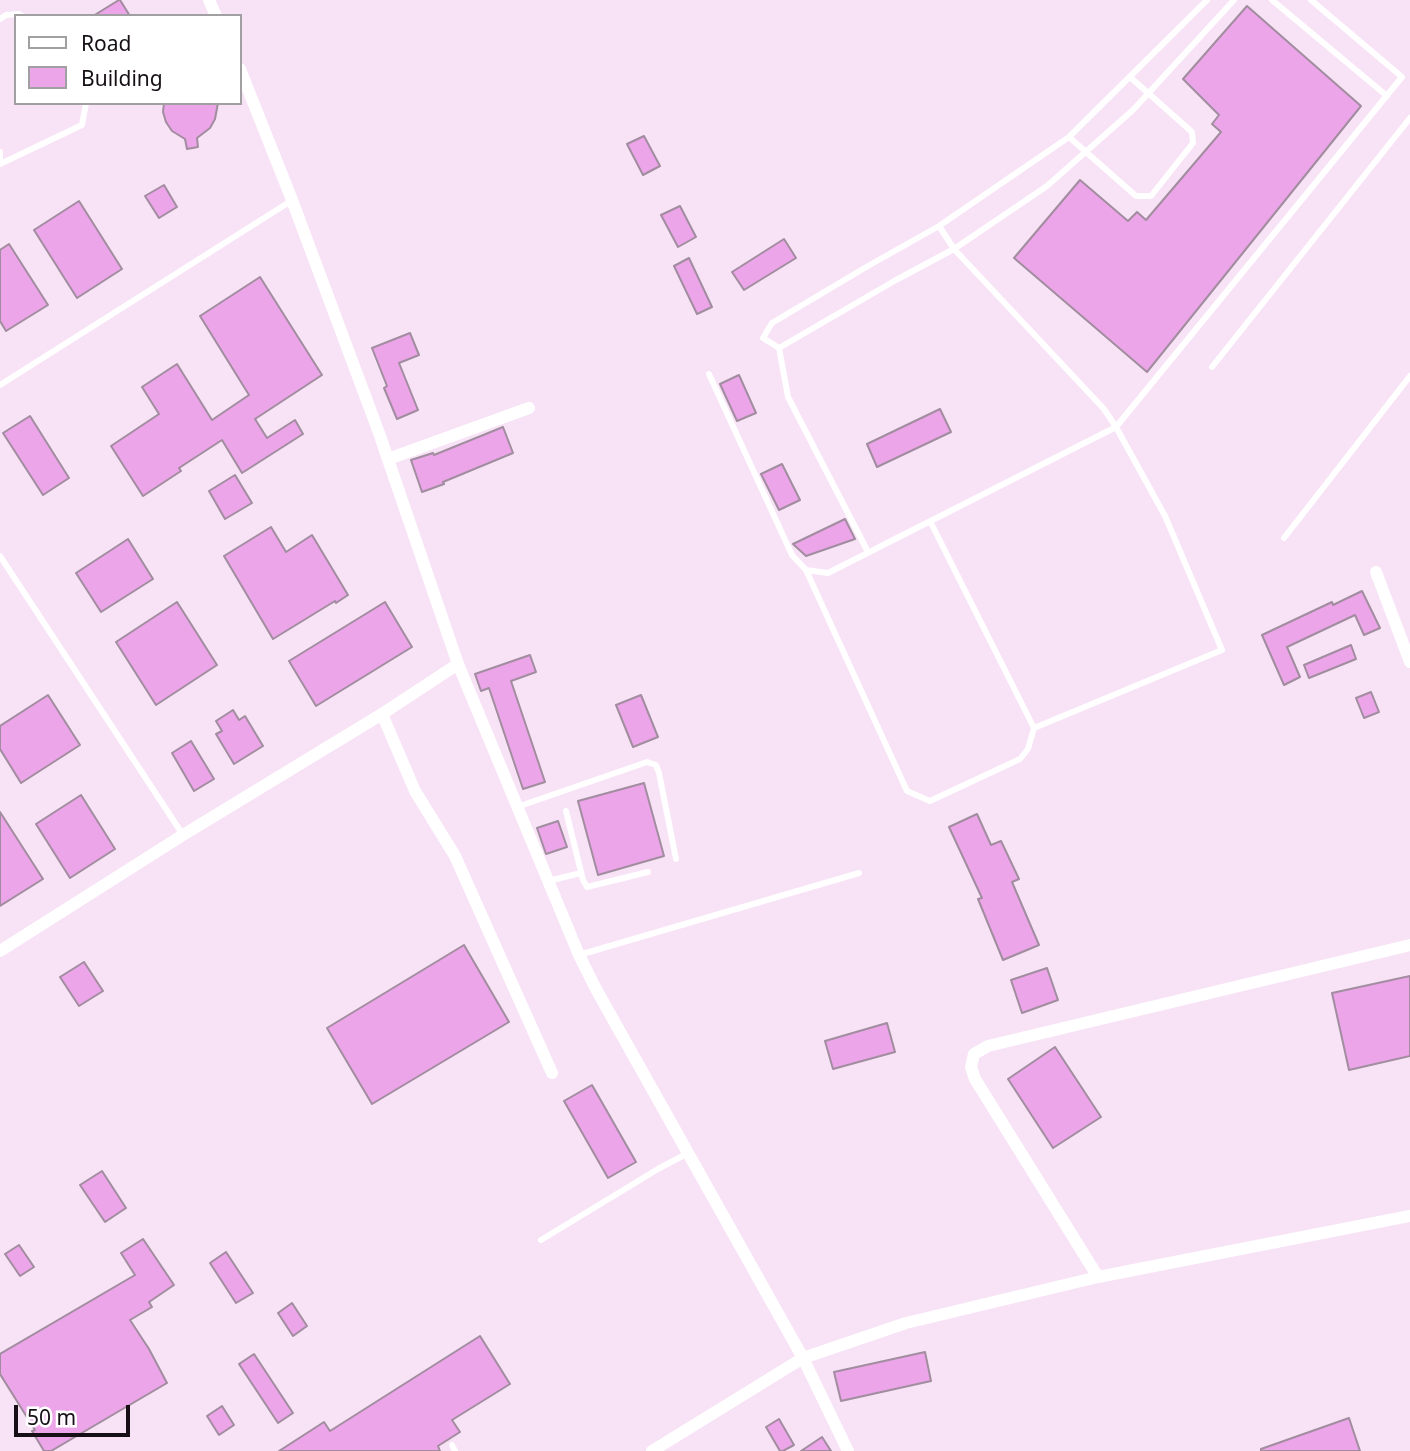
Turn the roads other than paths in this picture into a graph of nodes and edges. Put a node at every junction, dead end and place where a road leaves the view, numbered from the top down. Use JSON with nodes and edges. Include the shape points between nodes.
{"nodes":[{"id":1,"x":1207,"y":0,"type":"edge"},
{"id":2,"x":1234,"y":0,"type":"edge"},
{"id":3,"x":1272,"y":0,"type":"edge"},
{"id":4,"x":1311,"y":0,"type":"edge"},
{"id":5,"x":242,"y":74,"type":"edge"},
{"id":6,"x":1130,"y":77,"type":"junction"},
{"id":7,"x":1149,"y":93,"type":"junction"},
{"id":8,"x":1387,"y":96,"type":"junction"},
{"id":9,"x":86,"y":105,"type":"edge"},
{"id":10,"x":1410,"y":118,"type":"edge"},
{"id":11,"x":1069,"y":137,"type":"junction"},
{"id":12,"x":0,"y":152,"type":"edge"},
{"id":13,"x":1086,"y":152,"type":"junction"},
{"id":14,"x":0,"y":158,"type":"edge"},
{"id":15,"x":0,"y":164,"type":"edge"},
{"id":16,"x":292,"y":200,"type":"junction"},
{"id":17,"x":939,"y":226,"type":"junction"},
{"id":18,"x":954,"y":249,"type":"junction"},
{"id":19,"x":779,"y":348,"type":"junction"},
{"id":20,"x":1212,"y":367,"type":"dead end"},
{"id":21,"x":709,"y":374,"type":"dead end"},
{"id":22,"x":1410,"y":376,"type":"edge"},
{"id":23,"x":0,"y":385,"type":"edge"},
{"id":24,"x":529,"y":408,"type":"dead end"},
{"id":25,"x":1116,"y":427,"type":"junction"},
{"id":26,"x":388,"y":459,"type":"junction"},
{"id":27,"x":930,"y":521,"type":"junction"},
{"id":28,"x":1284,"y":538,"type":"dead end"},
{"id":29,"x":868,"y":552,"type":"junction"},
{"id":30,"x":0,"y":556,"type":"edge"},
{"id":31,"x":806,"y":570,"type":"junction"},
{"id":32,"x":1376,"y":572,"type":"dead end"},
{"id":33,"x":1410,"y":662,"type":"edge"},
{"id":34,"x":458,"y":664,"type":"junction"},
{"id":35,"x":382,"y":715,"type":"junction"},
{"id":36,"x":1034,"y":728,"type":"junction"},
{"id":37,"x":517,"y":807,"type":"junction"},
{"id":38,"x":566,"y":811,"type":"dead end"},
{"id":39,"x":183,"y":835,"type":"junction"},
{"id":40,"x":676,"y":859,"type":"dead end"},
{"id":41,"x":648,"y":872,"type":"dead end"},
{"id":42,"x":581,"y":873,"type":"junction"},
{"id":43,"x":859,"y":873,"type":"dead end"},
{"id":44,"x":548,"y":881,"type":"junction"},
{"id":45,"x":1410,"y":945,"type":"edge"},
{"id":46,"x":0,"y":951,"type":"edge"},
{"id":47,"x":579,"y":955,"type":"junction"},
{"id":48,"x":552,"y":1073,"type":"dead end"},
{"id":49,"x":688,"y":1153,"type":"junction"},
{"id":50,"x":1410,"y":1216,"type":"edge"},
{"id":51,"x":541,"y":1240,"type":"dead end"},
{"id":52,"x":1098,"y":1277,"type":"junction"},
{"id":53,"x":803,"y":1358,"type":"junction"},
{"id":54,"x":660,"y":1449,"type":"edge"},
{"id":55,"x":848,"y":1451,"type":"edge"}],
"edges":[{"from":1,"to":6,"type":"lane"},
{"from":2,"to":7,"type":"lane"},
{"from":3,"to":8,"type":"lane"},
{"from":4,"to":8,"type":"lane","via":[[1402,78]]},
{"from":5,"to":16,"type":"street"},
{"from":6,"to":7,"type":"lane"},
{"from":6,"to":11,"type":"lane"},
{"from":7,"to":13,"type":"lane"},
{"from":7,"to":13,"type":"lane","via":[[1192,132],[1193,143],[1151,196],[1136,196]]},
{"from":8,"to":25,"type":"lane"},
{"from":9,"to":15,"type":"lane","via":[[82,125]]},
{"from":10,"to":20,"type":"lane"},
{"from":11,"to":13,"type":"lane"},
{"from":11,"to":17,"type":"lane"},
{"from":12,"to":14,"type":"lane"},
{"from":13,"to":18,"type":"lane","via":[[1047,186]]},
{"from":16,"to":23,"type":"lane"},
{"from":16,"to":26,"type":"street"},
{"from":17,"to":18,"type":"lane"},
{"from":17,"to":19,"type":"lane","via":[[772,323],[762,338]]},
{"from":18,"to":19,"type":"lane"},
{"from":18,"to":25,"type":"lane"},
{"from":19,"to":29,"type":"lane","via":[[789,397]]},
{"from":21,"to":31,"type":"lane","via":[[792,555]]},
{"from":22,"to":28,"type":"lane"},
{"from":24,"to":26,"type":"street"},
{"from":25,"to":27,"type":"lane"},
{"from":25,"to":36,"type":"lane","via":[[1165,516],[1222,650]]},
{"from":26,"to":34,"type":"street"},
{"from":27,"to":29,"type":"lane"},
{"from":27,"to":36,"type":"lane"},
{"from":29,"to":31,"type":"lane","via":[[828,573]]},
{"from":30,"to":39,"type":"lane"},
{"from":31,"to":36,"type":"lane","via":[[907,791],[930,801],[1020,759]]},
{"from":32,"to":33,"type":"street"},
{"from":34,"to":35,"type":"street"},
{"from":34,"to":37,"type":"street"},
{"from":35,"to":39,"type":"street"},
{"from":35,"to":48,"type":"street","via":[[415,791],[456,856]]},
{"from":37,"to":40,"type":"lane","via":[[648,762],[656,765],[659,773]]},
{"from":37,"to":44,"type":"street"},
{"from":38,"to":42,"type":"lane"},
{"from":39,"to":46,"type":"street"},
{"from":41,"to":42,"type":"lane","via":[[591,887],[585,885]]},
{"from":42,"to":44,"type":"lane"},
{"from":43,"to":47,"type":"lane"},
{"from":44,"to":47,"type":"street"},
{"from":45,"to":52,"type":"street","via":[[988,1046],[974,1054],[971,1067],[975,1079]]},
{"from":47,"to":49,"type":"street"},
{"from":49,"to":51,"type":"lane"},
{"from":49,"to":53,"type":"street"},
{"from":50,"to":52,"type":"street"},
{"from":52,"to":53,"type":"street","via":[[906,1323]]},
{"from":53,"to":54,"type":"street"},
{"from":53,"to":55,"type":"street"}]}
